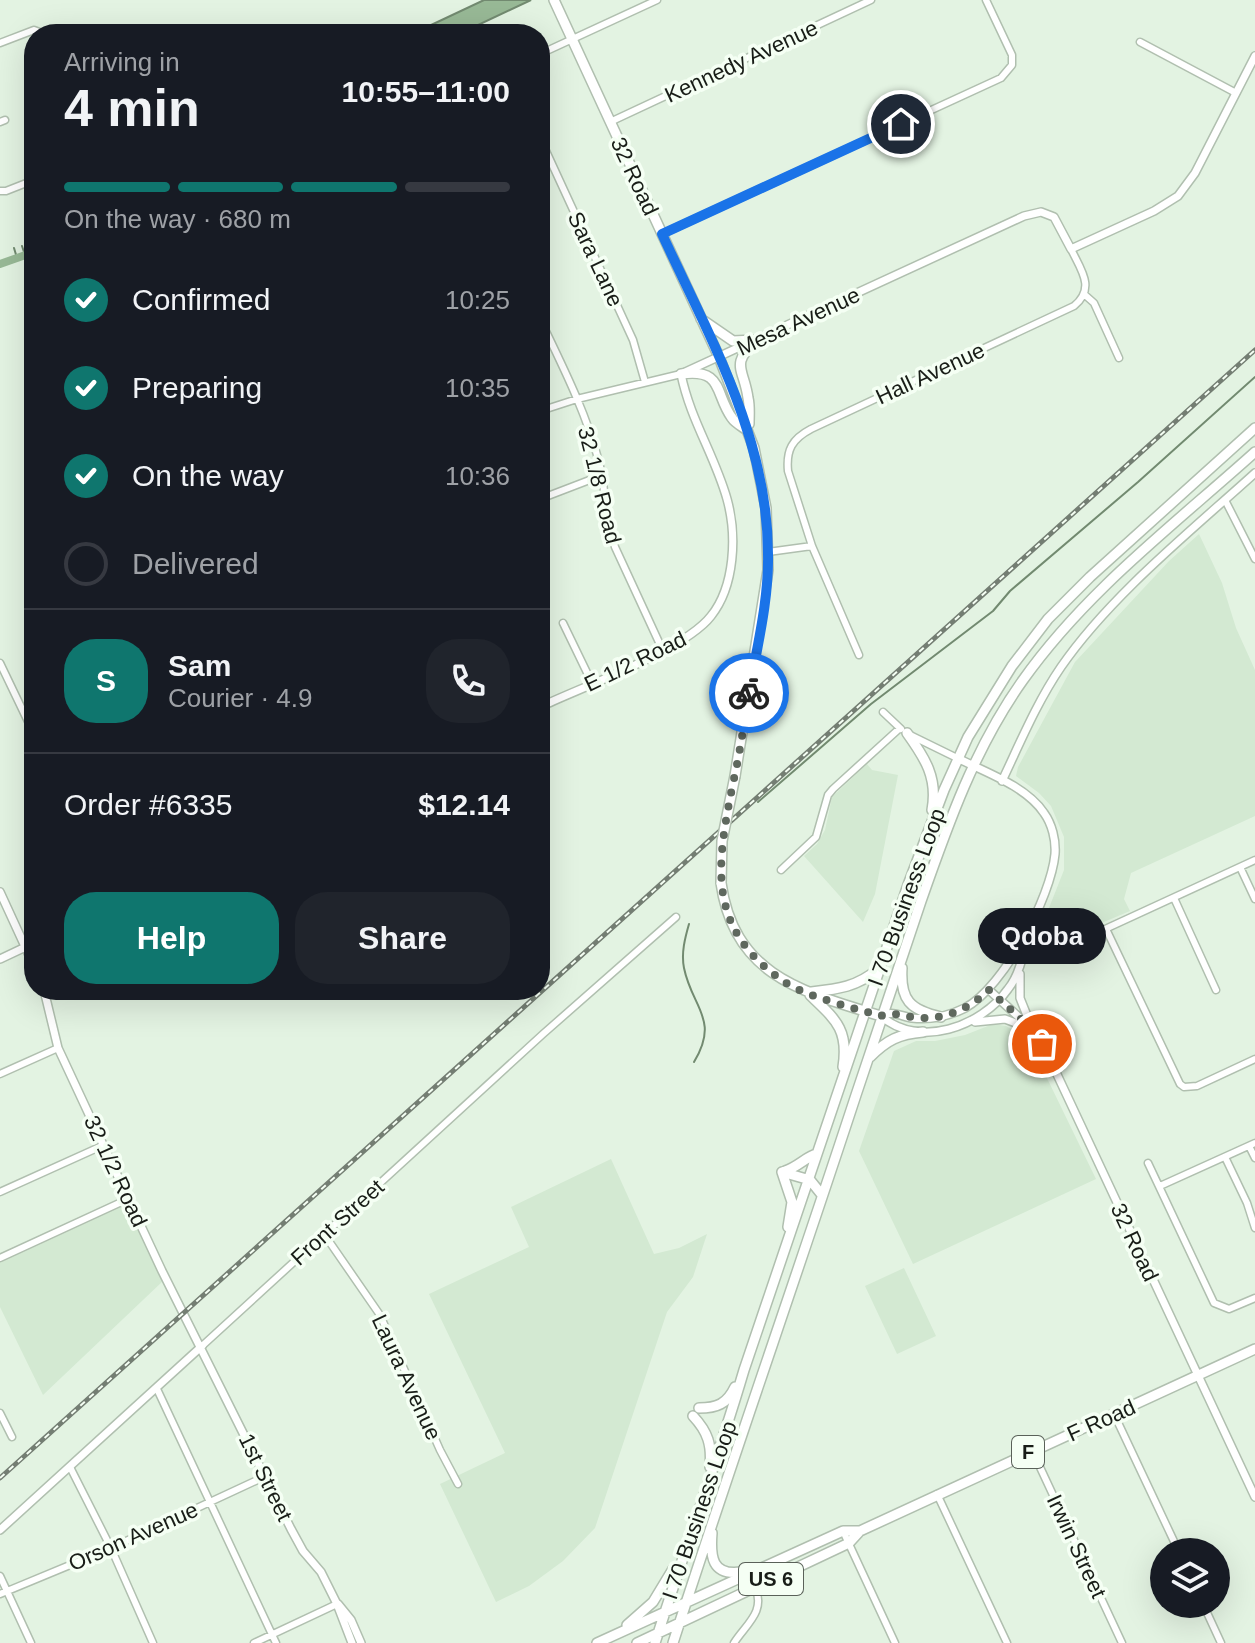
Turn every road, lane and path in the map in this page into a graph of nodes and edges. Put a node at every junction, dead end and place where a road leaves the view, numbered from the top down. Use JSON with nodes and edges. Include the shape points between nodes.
{"nodes":[{"id":1,"x":554,"y":0,"type":"edge"},
{"id":2,"x":657,"y":0,"type":"edge"},
{"id":3,"x":871,"y":0,"type":"edge"},
{"id":4,"x":986,"y":0,"type":"edge"},
{"id":5,"x":24,"y":32,"type":"edge"},
{"id":6,"x":572,"y":40,"type":"junction"},
{"id":7,"x":1140,"y":42,"type":"dead end"},
{"id":8,"x":0,"y":43,"type":"edge"},
{"id":9,"x":550,"y":50,"type":"edge"},
{"id":10,"x":1255,"y":56,"type":"edge"},
{"id":11,"x":1236,"y":93,"type":"junction"},
{"id":12,"x":610,"y":123,"type":"junction"},
{"id":13,"x":550,"y":160,"type":"edge"},
{"id":14,"x":24,"y":184,"type":"edge"},
{"id":15,"x":0,"y":191,"type":"edge"},
{"id":16,"x":662,"y":234,"type":"junction"},
{"id":17,"x":1071,"y":249,"type":"junction"},
{"id":18,"x":1085,"y":295,"type":"junction"},
{"id":19,"x":701,"y":319,"type":"junction"},
{"id":20,"x":757,"y":340,"type":"junction"},
{"id":21,"x":550,"y":341,"type":"edge"},
{"id":22,"x":719,"y":357,"type":"junction"},
{"id":23,"x":1119,"y":358,"type":"dead end"},
{"id":24,"x":681,"y":374,"type":"junction"},
{"id":25,"x":645,"y":382,"type":"junction"},
{"id":26,"x":577,"y":399,"type":"junction"},
{"id":27,"x":550,"y":408,"type":"edge"},
{"id":28,"x":1255,"y":428,"type":"edge"},
{"id":29,"x":750,"y":432,"type":"junction"},
{"id":30,"x":1255,"y":452,"type":"edge"},
{"id":31,"x":1255,"y":473,"type":"edge"},
{"id":32,"x":600,"y":476,"type":"junction"},
{"id":33,"x":550,"y":495,"type":"edge"},
{"id":34,"x":1225,"y":500,"type":"junction"},
{"id":35,"x":812,"y":546,"type":"junction"},
{"id":36,"x":768,"y":552,"type":"junction"},
{"id":37,"x":1255,"y":559,"type":"edge"},
{"id":38,"x":563,"y":623,"type":"dead end"},
{"id":39,"x":663,"y":651,"type":"junction"},
{"id":40,"x":859,"y":655,"type":"dead end"},
{"id":41,"x":0,"y":663,"type":"edge"},
{"id":42,"x":592,"y":683,"type":"junction"},
{"id":43,"x":550,"y":702,"type":"edge"},
{"id":44,"x":883,"y":712,"type":"dead end"},
{"id":45,"x":24,"y":713,"type":"edge"},
{"id":46,"x":903,"y":731,"type":"junction"},
{"id":47,"x":957,"y":758,"type":"junction"},
{"id":48,"x":972,"y":766,"type":"junction"},
{"id":49,"x":1002,"y":781,"type":"junction"},
{"id":50,"x":927,"y":832,"type":"junction"},
{"id":51,"x":1255,"y":860,"type":"edge"},
{"id":52,"x":1240,"y":867,"type":"junction"},
{"id":53,"x":781,"y":870,"type":"dead end"},
{"id":54,"x":0,"y":892,"type":"edge"},
{"id":55,"x":1174,"y":898,"type":"junction"},
{"id":56,"x":1255,"y":899,"type":"edge"},
{"id":57,"x":676,"y":917,"type":"dead end"},
{"id":58,"x":1030,"y":926,"type":"junction"},
{"id":59,"x":1106,"y":929,"type":"junction"},
{"id":60,"x":24,"y":945,"type":"edge"},
{"id":61,"x":906,"y":945,"type":"junction"},
{"id":62,"x":24,"y":947,"type":"edge"},
{"id":63,"x":0,"y":959,"type":"edge"},
{"id":64,"x":1022,"y":960,"type":"junction"},
{"id":65,"x":881,"y":966,"type":"junction"},
{"id":66,"x":989,"y":990,"type":"junction"},
{"id":67,"x":1216,"y":990,"type":"dead end"},
{"id":68,"x":808,"y":992,"type":"junction"},
{"id":69,"x":1000,"y":999,"type":"junction"},
{"id":70,"x":46,"y":1000,"type":"edge"},
{"id":71,"x":865,"y":1011,"type":"junction"},
{"id":72,"x":881,"y":1016,"type":"junction"},
{"id":73,"x":941,"y":1017,"type":"junction"},
{"id":74,"x":965,"y":1023,"type":"junction"},
{"id":75,"x":1032,"y":1029,"type":"junction"},
{"id":76,"x":923,"y":1032,"type":"junction"},
{"id":77,"x":58,"y":1048,"type":"junction"},
{"id":78,"x":1255,"y":1059,"type":"edge"},
{"id":79,"x":868,"y":1060,"type":"junction"},
{"id":80,"x":0,"y":1074,"type":"edge"},
{"id":81,"x":839,"y":1091,"type":"junction"},
{"id":82,"x":1252,"y":1144,"type":"edge"},
{"id":83,"x":104,"y":1145,"type":"junction"},
{"id":84,"x":817,"y":1154,"type":"junction"},
{"id":85,"x":1225,"y":1157,"type":"junction"},
{"id":86,"x":1255,"y":1158,"type":"edge"},
{"id":87,"x":1148,"y":1163,"type":"dead end"},
{"id":88,"x":782,"y":1172,"type":"junction"},
{"id":89,"x":810,"y":1180,"type":"junction"},
{"id":90,"x":1160,"y":1186,"type":"junction"},
{"id":91,"x":0,"y":1192,"type":"edge"},
{"id":92,"x":822,"y":1195,"type":"junction"},
{"id":93,"x":128,"y":1199,"type":"junction"},
{"id":94,"x":1255,"y":1228,"type":"edge"},
{"id":95,"x":324,"y":1234,"type":"junction"},
{"id":96,"x":0,"y":1258,"type":"edge"},
{"id":97,"x":778,"y":1275,"type":"junction"},
{"id":98,"x":1255,"y":1298,"type":"edge"},
{"id":99,"x":202,"y":1346,"type":"junction"},
{"id":100,"x":1255,"y":1349,"type":"edge"},
{"id":101,"x":744,"y":1370,"type":"junction"},
{"id":102,"x":1198,"y":1376,"type":"junction"},
{"id":103,"x":157,"y":1389,"type":"junction"},
{"id":104,"x":0,"y":1413,"type":"edge"},
{"id":105,"x":1114,"y":1414,"type":"junction"},
{"id":106,"x":12,"y":1437,"type":"dead end"},
{"id":107,"x":1032,"y":1450,"type":"junction"},
{"id":108,"x":70,"y":1467,"type":"junction"},
{"id":109,"x":266,"y":1476,"type":"junction"},
{"id":110,"x":458,"y":1484,"type":"dead end"},
{"id":111,"x":707,"y":1488,"type":"junction"},
{"id":112,"x":937,"y":1494,"type":"junction"},
{"id":113,"x":1255,"y":1497,"type":"edge"},
{"id":114,"x":209,"y":1502,"type":"junction"},
{"id":115,"x":718,"y":1506,"type":"junction"},
{"id":116,"x":0,"y":1530,"type":"edge"},
{"id":117,"x":843,"y":1531,"type":"junction"},
{"id":118,"x":860,"y":1531,"type":"junction"},
{"id":119,"x":1172,"y":1538,"type":"edge"},
{"id":120,"x":849,"y":1543,"type":"junction"},
{"id":121,"x":111,"y":1548,"type":"junction"},
{"id":122,"x":682,"y":1556,"type":"junction"},
{"id":123,"x":752,"y":1571,"type":"junction"},
{"id":124,"x":0,"y":1576,"type":"edge"},
{"id":125,"x":755,"y":1587,"type":"junction"},
{"id":126,"x":4,"y":1592,"type":"edge"},
{"id":127,"x":685,"y":1602,"type":"junction"},
{"id":128,"x":337,"y":1604,"type":"junction"},
{"id":129,"x":665,"y":1612,"type":"junction"},
{"id":130,"x":1209,"y":1618,"type":"edge"},
{"id":131,"x":679,"y":1623,"type":"junction"},
{"id":132,"x":272,"y":1634,"type":"junction"},
{"id":133,"x":609,"y":1637,"type":"junction"},
{"id":134,"x":657,"y":1638,"type":"edge"},
{"id":135,"x":31,"y":1643,"type":"edge"},
{"id":136,"x":153,"y":1643,"type":"edge"},
{"id":137,"x":254,"y":1643,"type":"edge"},
{"id":138,"x":276,"y":1643,"type":"edge"},
{"id":139,"x":352,"y":1643,"type":"edge"},
{"id":140,"x":361,"y":1643,"type":"edge"},
{"id":141,"x":597,"y":1643,"type":"edge"},
{"id":142,"x":637,"y":1643,"type":"edge"},
{"id":143,"x":673,"y":1643,"type":"edge"},
{"id":144,"x":734,"y":1643,"type":"edge"},
{"id":145,"x":895,"y":1643,"type":"edge"},
{"id":146,"x":1007,"y":1643,"type":"edge"},
{"id":147,"x":1122,"y":1643,"type":"edge"},
{"id":148,"x":1221,"y":1643,"type":"edge"}],
"edges":[{"from":1,"to":6,"type":"main road","name":"32 Road"},
{"from":2,"to":6,"type":"street"},
{"from":3,"to":12,"type":"street","name":"Kennedy Avenue"},
{"from":4,"to":16,"type":"street","via":[[1012,55],[1012,65],[1001,78]]},
{"from":5,"to":8,"type":"street"},
{"from":6,"to":9,"type":"street"},
{"from":6,"to":12,"type":"main road","name":"32 Road"},
{"from":7,"to":11,"type":"street"},
{"from":10,"to":11,"type":"street"},
{"from":11,"to":17,"type":"street","via":[[1178,196]]},
{"from":12,"to":16,"type":"main road","name":"32 Road"},
{"from":13,"to":25,"type":"street","name":"Sara Lane","via":[[633,340]]},
{"from":14,"to":15,"type":"street"},
{"from":16,"to":19,"type":"main road","name":"32 Road"},
{"from":17,"to":18,"type":"street","via":[[1085,280]]},
{"from":17,"to":20,"type":"street","name":"Mesa Avenue","via":[[1058,221],[1048,213],[1024,216]]},
{"from":18,"to":23,"type":"street","via":[[1094,303]]},
{"from":18,"to":35,"type":"street","name":"Hall Avenue","via":[[1074,306],[796,437],[788,471]]},
{"from":19,"to":20,"type":"main road","via":[[733,341]]},
{"from":19,"to":22,"type":"main road","name":"32 Road"},
{"from":20,"to":22,"type":"street","name":"Mesa Avenue"},
{"from":20,"to":29,"type":"main road","via":[[739,364]]},
{"from":21,"to":26,"type":"street","name":"32 1/8 Road"},
{"from":22,"to":24,"type":"street","name":"Mesa Avenue"},
{"from":22,"to":29,"type":"main road","name":"32 Road"},
{"from":24,"to":25,"type":"street","name":"Mesa Avenue"},
{"from":24,"to":29,"type":"main road","via":[[709,376],[732,418]]},
{"from":24,"to":39,"type":"street","name":"E 1/2 Road","via":[[689,409],[727,501],[731,564],[710,618]]},
{"from":25,"to":26,"type":"street","name":"Mesa Avenue"},
{"from":26,"to":27,"type":"street","name":"Mesa Avenue"},
{"from":26,"to":32,"type":"street","name":"32 1/8 Road"},
{"from":28,"to":47,"type":"main road","name":"I 70 Business Loop","via":[[1048,619],[996,691]]},
{"from":29,"to":36,"type":"main road","name":"32 Road","via":[[763,485]]},
{"from":30,"to":48,"type":"main road","name":"I 70 Business Loop","via":[[1067,624],[1022,680]]},
{"from":31,"to":34,"type":"street"},
{"from":32,"to":33,"type":"street"},
{"from":32,"to":39,"type":"street","name":"32 1/8 Road","via":[[609,531]]},
{"from":34,"to":37,"type":"street"},
{"from":34,"to":49,"type":"street","via":[[1084,636],[1049,687]]},
{"from":35,"to":36,"type":"street"},
{"from":35,"to":40,"type":"street"},
{"from":36,"to":68,"type":"main road","name":"32 Road","bridge":true,"via":[[764,608],[722,841],[721,883],[727,913],[747,948],[784,983]]},
{"from":38,"to":42,"type":"street"},
{"from":39,"to":42,"type":"street","name":"E 1/2 Road"},
{"from":41,"to":45,"type":"street"},
{"from":42,"to":43,"type":"street","name":"E 1/2 Road"},
{"from":44,"to":46,"type":"street","name":"32 Road"},
{"from":46,"to":47,"type":"street","name":"32 Road"},
{"from":46,"to":50,"type":"main road","via":[[933,777]]},
{"from":46,"to":53,"type":"street","via":[[833,789],[816,837]]},
{"from":47,"to":48,"type":"street","name":"32 Road"},
{"from":47,"to":50,"type":"main road","name":"I 70 Business Loop"},
{"from":48,"to":49,"type":"street","name":"32 Road"},
{"from":48,"to":61,"type":"main road","name":"I 70 Business Loop"},
{"from":49,"to":58,"type":"street","name":"32 Road","via":[[1037,805],[1053,832],[1052,871]]},
{"from":50,"to":65,"type":"main road","name":"I 70 Business Loop"},
{"from":51,"to":52,"type":"street"},
{"from":52,"to":55,"type":"street"},
{"from":52,"to":56,"type":"street"},
{"from":54,"to":60,"type":"street"},
{"from":55,"to":59,"type":"street"},
{"from":55,"to":67,"type":"street"},
{"from":57,"to":95,"type":"street","name":"Front Street"},
{"from":58,"to":59,"type":"street","via":[[1069,938]]},
{"from":58,"to":64,"type":"street","name":"32 Road"},
{"from":58,"to":66,"type":"street","name":"32 Road"},
{"from":59,"to":78,"type":"street","via":[[1184,1087]]},
{"from":61,"to":72,"type":"main road","name":"I 70 Business Loop"},
{"from":61,"to":73,"type":"main road","via":[[901,979],[905,996],[918,1010]]},
{"from":62,"to":63,"type":"street"},
{"from":64,"to":69,"type":"street","name":"32 Road"},
{"from":64,"to":75,"type":"street","via":[[1020,998]]},
{"from":65,"to":68,"type":"main road","via":[[850,987]]},
{"from":65,"to":71,"type":"main road","name":"I 70 Business Loop"},
{"from":66,"to":69,"type":"street","name":"32 Road"},
{"from":66,"to":73,"type":"street","name":"32 Road","via":[[967,1007]]},
{"from":68,"to":71,"type":"main road","name":"32 Road"},
{"from":68,"to":81,"type":"main road","via":[[842,1033]]},
{"from":69,"to":74,"type":"street","name":"32 Road"},
{"from":69,"to":75,"type":"street","name":"32 Road"},
{"from":70,"to":77,"type":"street","name":"32 1/2 Road"},
{"from":71,"to":72,"type":"main road","name":"32 Road"},
{"from":71,"to":81,"type":"main road","name":"I 70 Business Loop"},
{"from":72,"to":73,"type":"street","name":"32 Road"},
{"from":72,"to":76,"type":"street","name":"32 Road","via":[[894,1026]]},
{"from":72,"to":79,"type":"main road","name":"I 70 Business Loop"},
{"from":74,"to":75,"type":"street","via":[[1005,1019]]},
{"from":74,"to":76,"type":"street","name":"32 Road"},
{"from":75,"to":102,"type":"street","name":"32 Road"},
{"from":76,"to":79,"type":"main road","via":[[891,1039]]},
{"from":77,"to":80,"type":"street"},
{"from":77,"to":83,"type":"street","name":"32 1/2 Road"},
{"from":79,"to":92,"type":"main road","name":"I 70 Business Loop"},
{"from":81,"to":84,"type":"main road","name":"I 70 Business Loop"},
{"from":82,"to":85,"type":"street"},
{"from":82,"to":86,"type":"street"},
{"from":83,"to":91,"type":"street"},
{"from":83,"to":93,"type":"street","name":"32 1/2 Road"},
{"from":84,"to":88,"type":"main road"},
{"from":84,"to":89,"type":"main road","name":"I 70 Business Loop"},
{"from":85,"to":90,"type":"street"},
{"from":85,"to":94,"type":"street"},
{"from":87,"to":90,"type":"street"},
{"from":88,"to":89,"type":"main road"},
{"from":88,"to":97,"type":"main road","via":[[792,1209]]},
{"from":89,"to":92,"type":"main road"},
{"from":89,"to":97,"type":"main road","name":"I 70 Business Loop"},
{"from":90,"to":98,"type":"street","via":[[1214,1303],[1229,1309]]},
{"from":92,"to":115,"type":"main road","name":"I 70 Business Loop"},
{"from":93,"to":96,"type":"street"},
{"from":93,"to":99,"type":"street","name":"32 1/2 Road"},
{"from":95,"to":99,"type":"street","name":"Front Street"},
{"from":95,"to":110,"type":"street","name":"Laura Avenue","via":[[380,1315]]},
{"from":97,"to":101,"type":"main road","name":"I 70 Business Loop"},
{"from":99,"to":103,"type":"street","name":"Front Street"},
{"from":99,"to":109,"type":"street","name":"1st Street"},
{"from":100,"to":102,"type":"main road","name":"F Road","number":"F"},
{"from":101,"to":111,"type":"main road","name":"I 70 Business Loop"},
{"from":101,"to":111,"type":"main road","via":[[723,1404],[696,1412],[710,1443]]},
{"from":102,"to":105,"type":"main road","name":"F Road","number":"F"},
{"from":102,"to":113,"type":"street","name":"32 Road"},
{"from":103,"to":108,"type":"street","name":"Front Street"},
{"from":103,"to":114,"type":"street"},
{"from":104,"to":106,"type":"street"},
{"from":105,"to":107,"type":"main road","name":"F Road","number":"F"},
{"from":105,"to":119,"type":"street"},
{"from":107,"to":112,"type":"main road","name":"F Road","number":"F"},
{"from":107,"to":147,"type":"street","name":"Irwin Street"},
{"from":108,"to":116,"type":"street","name":"Front Street"},
{"from":108,"to":121,"type":"street"},
{"from":109,"to":114,"type":"street","name":"Orson Avenue"},
{"from":109,"to":128,"type":"street","name":"1st Street","via":[[303,1551]]},
{"from":111,"to":122,"type":"main road","name":"I 70 Business Loop"},
{"from":112,"to":118,"type":"main road","name":"F Road","number":"F"},
{"from":112,"to":146,"type":"street"},
{"from":114,"to":121,"type":"street","name":"Orson Avenue"},
{"from":114,"to":132,"type":"street"},
{"from":115,"to":123,"type":"main road","via":[[711,1543],[715,1563],[728,1574]]},
{"from":115,"to":127,"type":"main road","name":"I 70 Business Loop"},
{"from":117,"to":118,"type":"main road","name":"F Road","number":"US 6"},
{"from":117,"to":120,"type":"street"},
{"from":117,"to":123,"type":"main road","name":"F Road","number":"US 6"},
{"from":118,"to":120,"type":"main road","name":"F Road","number":"US 6"},
{"from":120,"to":125,"type":"main road","name":"F Road","number":"US 6"},
{"from":120,"to":145,"type":"street"},
{"from":121,"to":126,"type":"street","name":"Orson Avenue"},
{"from":121,"to":136,"type":"street"},
{"from":122,"to":129,"type":"main road","name":"I 70 Business Loop"},
{"from":122,"to":133,"type":"main road","number":"US 6","via":[[653,1602]]},
{"from":123,"to":127,"type":"main road","name":"F Road","number":"US 6"},
{"from":124,"to":126,"type":"street"},
{"from":125,"to":131,"type":"main road","name":"F Road","number":"US 6"},
{"from":125,"to":144,"type":"street","via":[[757,1612]]},
{"from":126,"to":135,"type":"street"},
{"from":127,"to":129,"type":"main road","name":"F Road","number":"US 6"},
{"from":127,"to":131,"type":"main road","name":"I 70 Business Loop"},
{"from":128,"to":132,"type":"street"},
{"from":128,"to":139,"type":"street","name":"1st Street"},
{"from":128,"to":140,"type":"street","name":"1st Street"},
{"from":129,"to":133,"type":"main road","name":"F Road","number":"US 6"},
{"from":129,"to":134,"type":"main road","name":"I 70 Business Loop"},
{"from":130,"to":148,"type":"street"},
{"from":131,"to":134,"type":"main road","name":"F Road","number":"US 6"},
{"from":131,"to":143,"type":"main road","name":"I 70 Business Loop"},
{"from":132,"to":137,"type":"street"},
{"from":132,"to":138,"type":"street"},
{"from":133,"to":141,"type":"main road","name":"F Road","number":"US 6"},
{"from":134,"to":142,"type":"main road","name":"F Road","number":"US 6"}]}
